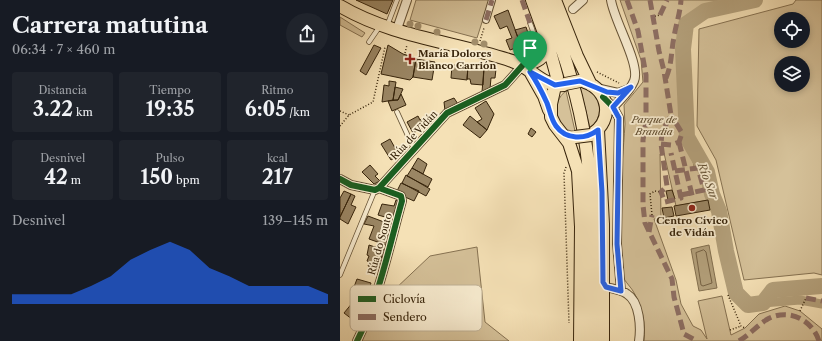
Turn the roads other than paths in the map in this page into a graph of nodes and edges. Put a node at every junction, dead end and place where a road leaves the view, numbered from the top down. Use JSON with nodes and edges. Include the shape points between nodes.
{"nodes":[{"id":1,"x":397,"y":0,"type":"edge"},
{"id":2,"x":407,"y":0,"type":"edge"},
{"id":3,"x":492,"y":0,"type":"edge"},
{"id":4,"x":532,"y":0,"type":"edge"},
{"id":5,"x":544,"y":0,"type":"edge"},
{"id":6,"x":555,"y":0,"type":"edge"},
{"id":7,"x":583,"y":0,"type":"edge"},
{"id":8,"x":611,"y":0,"type":"edge"},
{"id":9,"x":340,"y":6,"type":"edge"},
{"id":10,"x":573,"y":8,"type":"dead end"},
{"id":11,"x":486,"y":20,"type":"road end"},
{"id":12,"x":530,"y":23,"type":"dead end"},
{"id":13,"x":388,"y":26,"type":"junction"},
{"id":14,"x":370,"y":42,"type":"dead end"},
{"id":15,"x":548,"y":44,"type":"junction"},
{"id":16,"x":527,"y":68,"type":"junction"},
{"id":17,"x":589,"y":84,"type":"junction"},
{"id":18,"x":627,"y":86,"type":"junction"},
{"id":19,"x":558,"y":89,"type":"junction"},
{"id":20,"x":603,"y":97,"type":"junction"},
{"id":21,"x":613,"y":107,"type":"junction"},
{"id":22,"x":397,"y":112,"type":"dead end"},
{"id":23,"x":550,"y":114,"type":"junction"},
{"id":24,"x":605,"y":119,"type":"junction"},
{"id":25,"x":559,"y":130,"type":"junction"},
{"id":26,"x":594,"y":132,"type":"junction"},
{"id":27,"x":414,"y":149,"type":"junction"},
{"id":28,"x":340,"y":179,"type":"edge"},
{"id":29,"x":377,"y":189,"type":"junction"},
{"id":30,"x":340,"y":275,"type":"edge"},
{"id":31,"x":603,"y":282,"type":"junction"},
{"id":32,"x":378,"y":285,"type":"edge"},
{"id":33,"x":621,"y":291,"type":"junction"},
{"id":34,"x":362,"y":331,"type":"edge"},
{"id":35,"x":357,"y":341,"type":"edge"},
{"id":36,"x":580,"y":341,"type":"edge"},
{"id":37,"x":592,"y":341,"type":"edge"},
{"id":38,"x":603,"y":341,"type":"edge"},
{"id":39,"x":639,"y":341,"type":"edge"}],
"edges":[{"from":1,"to":13,"type":"lane"},
{"from":2,"to":13,"type":"street"},
{"from":3,"to":11,"type":"street"},
{"from":4,"to":15,"type":"main road"},
{"from":5,"to":37,"type":"main road","via":[[566,63],[580,112],[586,147],[592,211]]},
{"from":6,"to":17,"type":"main road"},
{"from":7,"to":10,"type":"street"},
{"from":8,"to":18,"type":"street","via":[[635,69],[635,79]]},
{"from":9,"to":13,"type":"main road"},
{"from":12,"to":16,"type":"lane","via":[[536,41]]},
{"from":13,"to":14,"type":"lane","via":[[378,31]]},
{"from":13,"to":16,"type":"main road","via":[[513,61]]},
{"from":15,"to":16,"type":"main road","via":[[542,58]]},
{"from":15,"to":19,"type":"main road"},
{"from":16,"to":19,"type":"main road"},
{"from":16,"to":23,"type":"main road","via":[[544,96]]},
{"from":16,"to":27,"type":"street","name":"Rúa de Vidán","via":[[505,85],[447,114]]},
{"from":17,"to":18,"type":"street","via":[[608,92],[618,93]]},
{"from":17,"to":19,"type":"main road","bridge":true},
{"from":17,"to":20,"type":"main road"},
{"from":18,"to":21,"type":"street"},
{"from":19,"to":23,"type":"main road","via":[[550,104]]},
{"from":20,"to":21,"type":"street"},
{"from":20,"to":24,"type":"main road"},
{"from":21,"to":24,"type":"street"},
{"from":21,"to":33,"type":"street","via":[[619,118],[617,244]]},
{"from":22,"to":27,"type":"lane"},
{"from":23,"to":25,"type":"main road"},
{"from":24,"to":26,"type":"main road"},
{"from":25,"to":26,"type":"main road","bridge":true,"via":[[575,137]]},
{"from":25,"to":36,"type":"main road","via":[[571,147],[579,181]]},
{"from":26,"to":31,"type":"main road","via":[[603,216]]},
{"from":27,"to":29,"type":"street","name":"Rúa de Vidán"},
{"from":28,"to":29,"type":"street","via":[[352,185]]},
{"from":29,"to":30,"type":"lane"},
{"from":29,"to":32,"type":"street","name":"Rúa do Souto","via":[[401,196],[402,201]]},
{"from":31,"to":33,"type":"street","via":[[606,287]]},
{"from":31,"to":38,"type":"main road"},
{"from":33,"to":39,"type":"street","via":[[628,294],[634,302],[640,325]]},
{"from":34,"to":35,"type":"street","name":"Rúa do Souto"}]}
